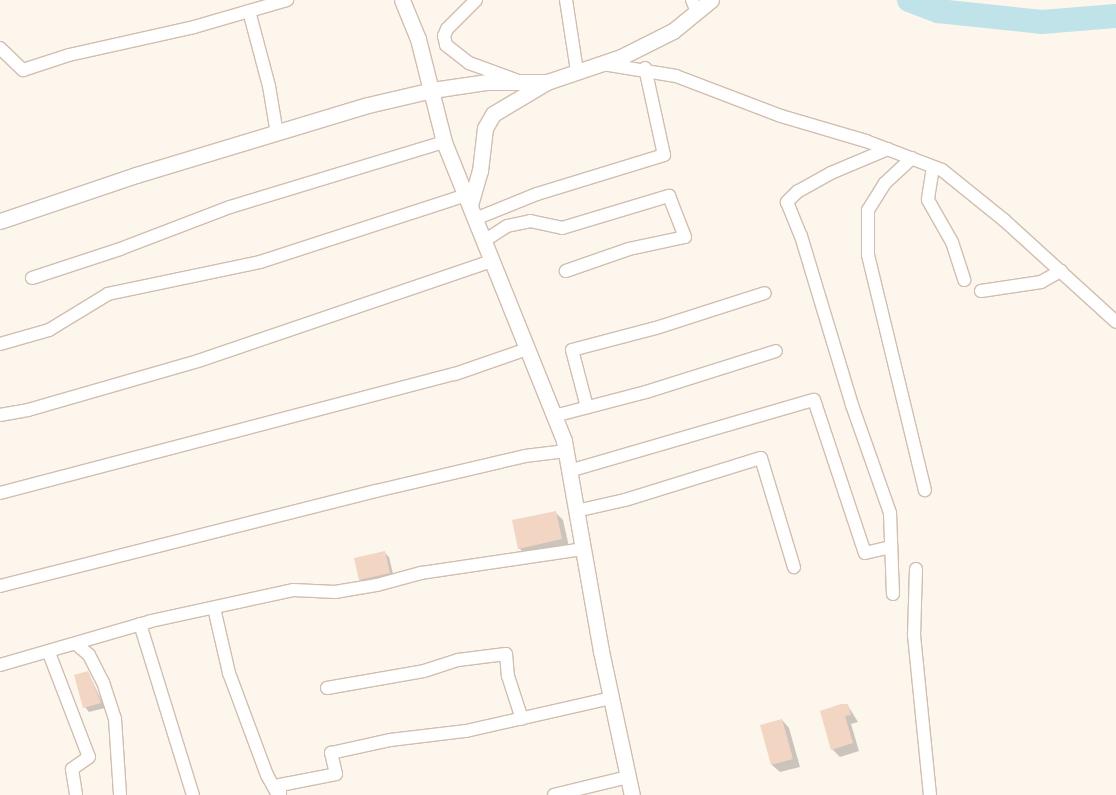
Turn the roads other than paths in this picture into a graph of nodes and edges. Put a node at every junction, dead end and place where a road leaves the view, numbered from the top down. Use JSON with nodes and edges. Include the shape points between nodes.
{"nodes":[{"id":1,"x":286,"y":0,"type":"edge"},
{"id":2,"x":402,"y":0,"type":"edge"},
{"id":3,"x":476,"y":0,"type":"edge"},
{"id":4,"x":566,"y":0,"type":"edge"},
{"id":5,"x":712,"y":0,"type":"edge"},
{"id":6,"x":694,"y":6,"type":"edge"},
{"id":7,"x":249,"y":11,"type":"junction"},
{"id":8,"x":0,"y":48,"type":"edge"},
{"id":9,"x":601,"y":63,"type":"junction"},
{"id":10,"x":644,"y":68,"type":"junction"},
{"id":11,"x":577,"y":71,"type":"junction"},
{"id":12,"x":520,"y":82,"type":"junction"},
{"id":13,"x":547,"y":82,"type":"junction"},
{"id":14,"x":432,"y":90,"type":"junction"},
{"id":15,"x":277,"y":134,"type":"junction"},
{"id":16,"x":444,"y":142,"type":"junction"},
{"id":17,"x":888,"y":149,"type":"junction"},
{"id":18,"x":912,"y":158,"type":"junction"},
{"id":19,"x":933,"y":167,"type":"junction"},
{"id":20,"x":470,"y":206,"type":"junction"},
{"id":21,"x":0,"y":221,"type":"edge"},
{"id":22,"x":484,"y":241,"type":"junction"},
{"id":23,"x":492,"y":262,"type":"junction"},
{"id":24,"x":1061,"y":271,"type":"junction"},
{"id":25,"x":566,"y":272,"type":"dead end"},
{"id":26,"x":32,"y":278,"type":"dead end"},
{"id":27,"x":964,"y":280,"type":"dead end"},
{"id":28,"x":981,"y":291,"type":"dead end"},
{"id":29,"x":765,"y":293,"type":"dead end"},
{"id":30,"x":1116,"y":322,"type":"edge"},
{"id":31,"x":0,"y":344,"type":"edge"},
{"id":32,"x":527,"y":349,"type":"junction"},
{"id":33,"x":776,"y":351,"type":"dead end"},
{"id":34,"x":587,"y":407,"type":"junction"},
{"id":35,"x":0,"y":415,"type":"edge"},
{"id":36,"x":554,"y":416,"type":"junction"},
{"id":37,"x":566,"y":451,"type":"junction"},
{"id":38,"x":569,"y":471,"type":"junction"},
{"id":39,"x":925,"y":490,"type":"dead end"},
{"id":40,"x":0,"y":493,"type":"edge"},
{"id":41,"x":576,"y":511,"type":"junction"},
{"id":42,"x":891,"y":547,"type":"junction"},
{"id":43,"x":583,"y":549,"type":"junction"},
{"id":44,"x":794,"y":567,"type":"dead end"},
{"id":45,"x":916,"y":569,"type":"dead end"},
{"id":46,"x":0,"y":586,"type":"edge"},
{"id":47,"x":893,"y":594,"type":"dead end"},
{"id":48,"x":214,"y":608,"type":"junction"},
{"id":49,"x":140,"y":624,"type":"junction"},
{"id":50,"x":76,"y":644,"type":"junction"},
{"id":51,"x":49,"y":653,"type":"junction"},
{"id":52,"x":0,"y":665,"type":"edge"},
{"id":53,"x":327,"y":688,"type":"dead end"},
{"id":54,"x":611,"y":698,"type":"junction"},
{"id":55,"x":522,"y":719,"type":"junction"},
{"id":56,"x":628,"y":777,"type":"junction"},
{"id":57,"x":76,"y":795,"type":"edge"},
{"id":58,"x":120,"y":795,"type":"edge"},
{"id":59,"x":193,"y":795,"type":"edge"},
{"id":60,"x":279,"y":795,"type":"edge"},
{"id":61,"x":554,"y":795,"type":"edge"},
{"id":62,"x":632,"y":795,"type":"edge"},
{"id":63,"x":930,"y":795,"type":"edge"}],
"edges":[{"from":1,"to":7,"type":"street"},
{"from":2,"to":14,"type":"street","via":[[418,39]]},
{"from":3,"to":12,"type":"street","via":[[447,29],[444,36],[446,45],[469,62]]},
{"from":4,"to":11,"type":"street"},
{"from":5,"to":6,"type":"street"},
{"from":6,"to":9,"type":"street","via":[[673,30],[621,57]]},
{"from":7,"to":8,"type":"street","via":[[69,55],[23,70]]},
{"from":7,"to":15,"type":"street","via":[[269,86]]},
{"from":9,"to":10,"type":"street"},
{"from":9,"to":11,"type":"street"},
{"from":10,"to":17,"type":"street"},
{"from":10,"to":20,"type":"street","via":[[664,155],[537,194]]},
{"from":11,"to":13,"type":"street"},
{"from":12,"to":13,"type":"street"},
{"from":12,"to":14,"type":"street","via":[[487,82]]},
{"from":13,"to":20,"type":"street","via":[[493,114],[485,128],[480,171]]},
{"from":14,"to":15,"type":"street","via":[[368,105]]},
{"from":14,"to":16,"type":"street"},
{"from":15,"to":21,"type":"street","via":[[136,175]]},
{"from":16,"to":20,"type":"street"},
{"from":16,"to":26,"type":"street","via":[[230,206],[120,249]]},
{"from":17,"to":18,"type":"street"},
{"from":17,"to":42,"type":"street","via":[[831,173],[798,191],[787,202],[801,236],[852,405],[890,513]]},
{"from":18,"to":19,"type":"street"},
{"from":18,"to":39,"type":"street","via":[[885,183],[868,210],[868,255]]},
{"from":19,"to":24,"type":"street","via":[[982,201]]},
{"from":19,"to":27,"type":"street","via":[[928,200],[952,242]]},
{"from":20,"to":22,"type":"street"},
{"from":20,"to":31,"type":"street","via":[[260,262],[108,294],[49,330]]},
{"from":22,"to":23,"type":"street"},
{"from":22,"to":25,"type":"street","via":[[507,226],[530,221],[562,228],[669,196],[685,237],[629,249]]},
{"from":23,"to":32,"type":"street"},
{"from":23,"to":35,"type":"street","via":[[198,361],[28,410]]},
{"from":24,"to":28,"type":"street","via":[[1032,284]]},
{"from":24,"to":30,"type":"street"},
{"from":29,"to":34,"type":"street","via":[[656,328],[572,350]]},
{"from":32,"to":36,"type":"street"},
{"from":32,"to":40,"type":"street","via":[[455,374]]},
{"from":33,"to":34,"type":"street"},
{"from":34,"to":36,"type":"street"},
{"from":36,"to":37,"type":"street"},
{"from":37,"to":38,"type":"street"},
{"from":37,"to":46,"type":"street","via":[[526,456],[376,490]]},
{"from":38,"to":41,"type":"street"},
{"from":38,"to":42,"type":"street","via":[[814,400],[864,553]]},
{"from":41,"to":43,"type":"street"},
{"from":41,"to":44,"type":"street","via":[[625,500],[761,458]]},
{"from":42,"to":47,"type":"street"},
{"from":43,"to":48,"type":"street","via":[[421,573],[335,592],[294,590]]},
{"from":43,"to":54,"type":"street"},
{"from":45,"to":63,"type":"street","via":[[914,636]]},
{"from":48,"to":49,"type":"street"},
{"from":48,"to":60,"type":"street","via":[[230,673],[267,775]]},
{"from":49,"to":50,"type":"street"},
{"from":49,"to":59,"type":"street"},
{"from":50,"to":51,"type":"street"},
{"from":50,"to":58,"type":"street","via":[[89,655],[96,668],[115,719]]},
{"from":51,"to":52,"type":"street"},
{"from":51,"to":57,"type":"street","via":[[89,757],[72,769]]},
{"from":53,"to":55,"type":"street","via":[[424,671],[458,660],[506,654],[510,684]]},
{"from":54,"to":55,"type":"street"},
{"from":54,"to":56,"type":"street"},
{"from":55,"to":60,"type":"street","via":[[331,753],[336,774],[280,786]]},
{"from":56,"to":61,"type":"street"},
{"from":56,"to":62,"type":"street"}]}
